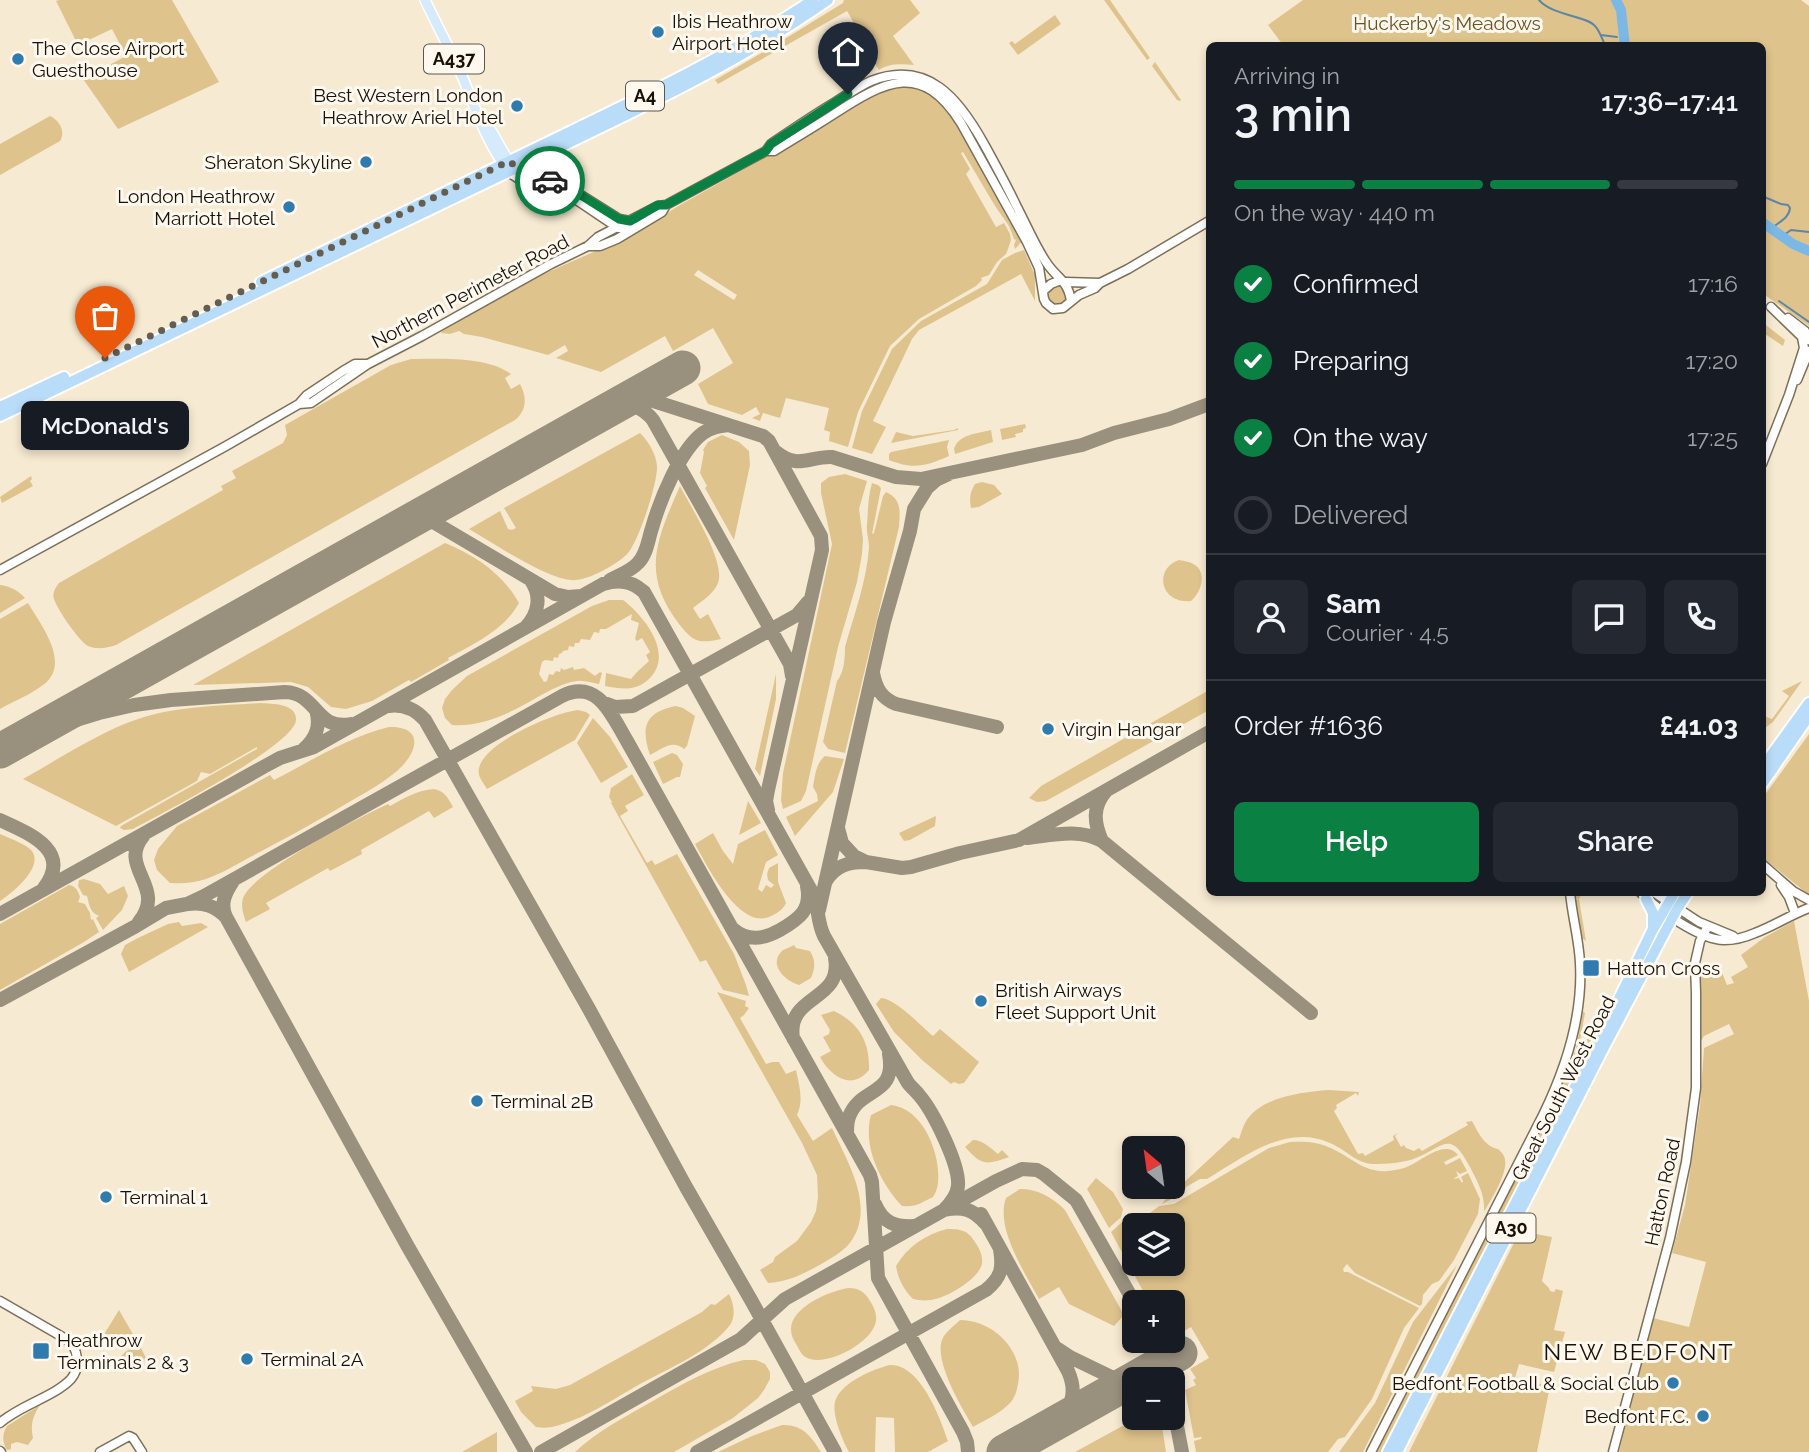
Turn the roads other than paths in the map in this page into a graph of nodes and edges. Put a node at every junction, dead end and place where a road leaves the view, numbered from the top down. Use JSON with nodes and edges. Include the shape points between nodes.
{"nodes":[{"id":1,"x":425,"y":0,"type":"edge"},
{"id":2,"x":813,"y":0,"type":"edge"},
{"id":3,"x":828,"y":0,"type":"edge"},
{"id":4,"x":481,"y":118,"type":"junction"},
{"id":5,"x":495,"y":149,"type":"junction"},
{"id":6,"x":766,"y":151,"type":"junction"},
{"id":7,"x":544,"y":155,"type":"junction"},
{"id":8,"x":509,"y":166,"type":"junction"},
{"id":9,"x":488,"y":172,"type":"junction"},
{"id":10,"x":548,"y":180,"type":"junction"},
{"id":11,"x":610,"y":213,"type":"junction"},
{"id":12,"x":601,"y":216,"type":"junction"},
{"id":13,"x":1206,"y":223,"type":"edge"},
{"id":14,"x":632,"y":224,"type":"junction"},
{"id":15,"x":618,"y":228,"type":"junction"},
{"id":16,"x":598,"y":237,"type":"junction"},
{"id":17,"x":617,"y":239,"type":"junction"},
{"id":18,"x":588,"y":246,"type":"junction"},
{"id":19,"x":1064,"y":281,"type":"junction"},
{"id":20,"x":1100,"y":283,"type":"junction"},
{"id":21,"x":1043,"y":291,"type":"junction"},
{"id":22,"x":1071,"y":301,"type":"junction"},
{"id":23,"x":1766,"y":304,"type":"edge"},
{"id":24,"x":1807,"y":345,"type":"edge"},
{"id":25,"x":0,"y":407,"type":"edge"},
{"id":26,"x":0,"y":416,"type":"edge"},
{"id":27,"x":1766,"y":454,"type":"edge"},
{"id":28,"x":0,"y":570,"type":"edge"},
{"id":29,"x":1809,"y":703,"type":"edge"},
{"id":30,"x":1809,"y":716,"type":"edge"},
{"id":31,"x":1766,"y":762,"type":"edge"},
{"id":32,"x":1766,"y":778,"type":"edge"},
{"id":33,"x":1766,"y":870,"type":"edge"},
{"id":34,"x":1766,"y":871,"type":"edge"},
{"id":35,"x":1793,"y":891,"type":"junction"},
{"id":36,"x":1571,"y":896,"type":"edge"},
{"id":37,"x":1647,"y":896,"type":"edge"},
{"id":38,"x":1649,"y":896,"type":"edge"},
{"id":39,"x":1674,"y":896,"type":"edge"},
{"id":40,"x":1684,"y":896,"type":"edge"},
{"id":41,"x":1809,"y":900,"type":"edge"},
{"id":42,"x":1670,"y":909,"type":"junction"},
{"id":43,"x":1802,"y":911,"type":"edge"},
{"id":44,"x":1706,"y":930,"type":"junction"},
{"id":45,"x":1652,"y":931,"type":"junction"},
{"id":46,"x":0,"y":1301,"type":"edge"},
{"id":47,"x":0,"y":1423,"type":"edge"},
{"id":48,"x":100,"y":1452,"type":"edge"},
{"id":49,"x":142,"y":1452,"type":"edge"},
{"id":50,"x":1371,"y":1452,"type":"edge"},
{"id":51,"x":1388,"y":1452,"type":"edge"},
{"id":52,"x":1397,"y":1452,"type":"edge"},
{"id":53,"x":1613,"y":1452,"type":"edge"}],
"edges":[{"from":1,"to":4,"type":"main road","number":"A437"},
{"from":2,"to":8,"type":"highway","number":"A4","via":[[652,93]]},
{"from":3,"to":7,"type":"highway","number":"A4","via":[[697,79]]},
{"from":4,"to":5,"type":"main road","number":"A437"},
{"from":4,"to":8,"type":"main road","number":"A437"},
{"from":5,"to":8,"type":"main road","number":"A437"},
{"from":5,"to":9,"type":"main road"},
{"from":6,"to":14,"type":"street","name":"Northern Perimeter Road","via":[[666,205],[662,212]]},
{"from":6,"to":19,"type":"street","name":"Northern Perimeter Road","via":[[817,113],[871,82],[900,75],[930,81],[954,98],[968,116],[1043,257]]},
{"from":6,"to":21,"type":"street","name":"Northern Perimeter Road","via":[[774,151],[887,85],[907,82],[931,90],[955,113],[1014,217],[1035,258]]},
{"from":7,"to":8,"type":"highway","number":"A4"},
{"from":7,"to":10,"type":"street","via":[[540,167]]},
{"from":8,"to":9,"type":"highway","number":"A4"},
{"from":8,"to":10,"type":"street"},
{"from":8,"to":12,"type":"street","via":[[519,179],[561,193]]},
{"from":8,"to":26,"type":"highway","number":"A4"},
{"from":9,"to":25,"type":"highway","number":"A4"},
{"from":10,"to":11,"type":"street"},
{"from":11,"to":14,"type":"street"},
{"from":11,"to":15,"type":"street"},
{"from":12,"to":15,"type":"street"},
{"from":12,"to":16,"type":"street"},
{"from":13,"to":20,"type":"street"},
{"from":14,"to":15,"type":"street"},
{"from":14,"to":17,"type":"street","name":"Northern Perimeter Road"},
{"from":15,"to":16,"type":"street","name":"Northern Perimeter Road"},
{"from":15,"to":17,"type":"street"},
{"from":16,"to":18,"type":"street","name":"Northern Perimeter Road"},
{"from":17,"to":18,"type":"street","name":"Northern Perimeter Road"},
{"from":18,"to":28,"type":"street","name":"Northern Perimeter Road","via":[[422,337],[368,364],[355,364],[299,404]]},
{"from":19,"to":20,"type":"street"},
{"from":19,"to":21,"type":"street"},
{"from":19,"to":22,"type":"street"},
{"from":20,"to":22,"type":"street"},
{"from":21,"to":22,"type":"street","via":[[1053,309]]},
{"from":23,"to":24,"type":"street"},
{"from":24,"to":27,"type":"street","via":[[1804,365]]},
{"from":29,"to":31,"type":"highway"},
{"from":30,"to":32,"type":"highway"},
{"from":33,"to":35,"type":"street"},
{"from":34,"to":43,"type":"street"},
{"from":35,"to":41,"type":"street"},
{"from":35,"to":43,"type":"street"},
{"from":36,"to":50,"type":"street","via":[[1580,982],[1567,1058],[1543,1115]]},
{"from":37,"to":45,"type":"highway","via":[[1654,915]]},
{"from":38,"to":42,"type":"street"},
{"from":39,"to":42,"type":"highway","name":"Great South West Road","number":"A30"},
{"from":40,"to":42,"type":"highway","name":"Great South West Road","number":"A30"},
{"from":42,"to":44,"type":"street"},
{"from":42,"to":45,"type":"highway","name":"Great South West Road","number":"A30"},
{"from":42,"to":52,"type":"highway","name":"Great South West Road","number":"A30"},
{"from":43,"to":44,"type":"street","via":[[1756,933],[1725,940]]},
{"from":44,"to":53,"type":"street","name":"Hatton Road","via":[[1694,969],[1696,1088],[1686,1162]]},
{"from":45,"to":51,"type":"highway","name":"Great South West Road","number":"A30"},
{"from":46,"to":47,"type":"street","via":[[66,1339],[74,1348],[77,1363],[72,1377]]},
{"from":48,"to":49,"type":"street","via":[[129,1436]]}]}
